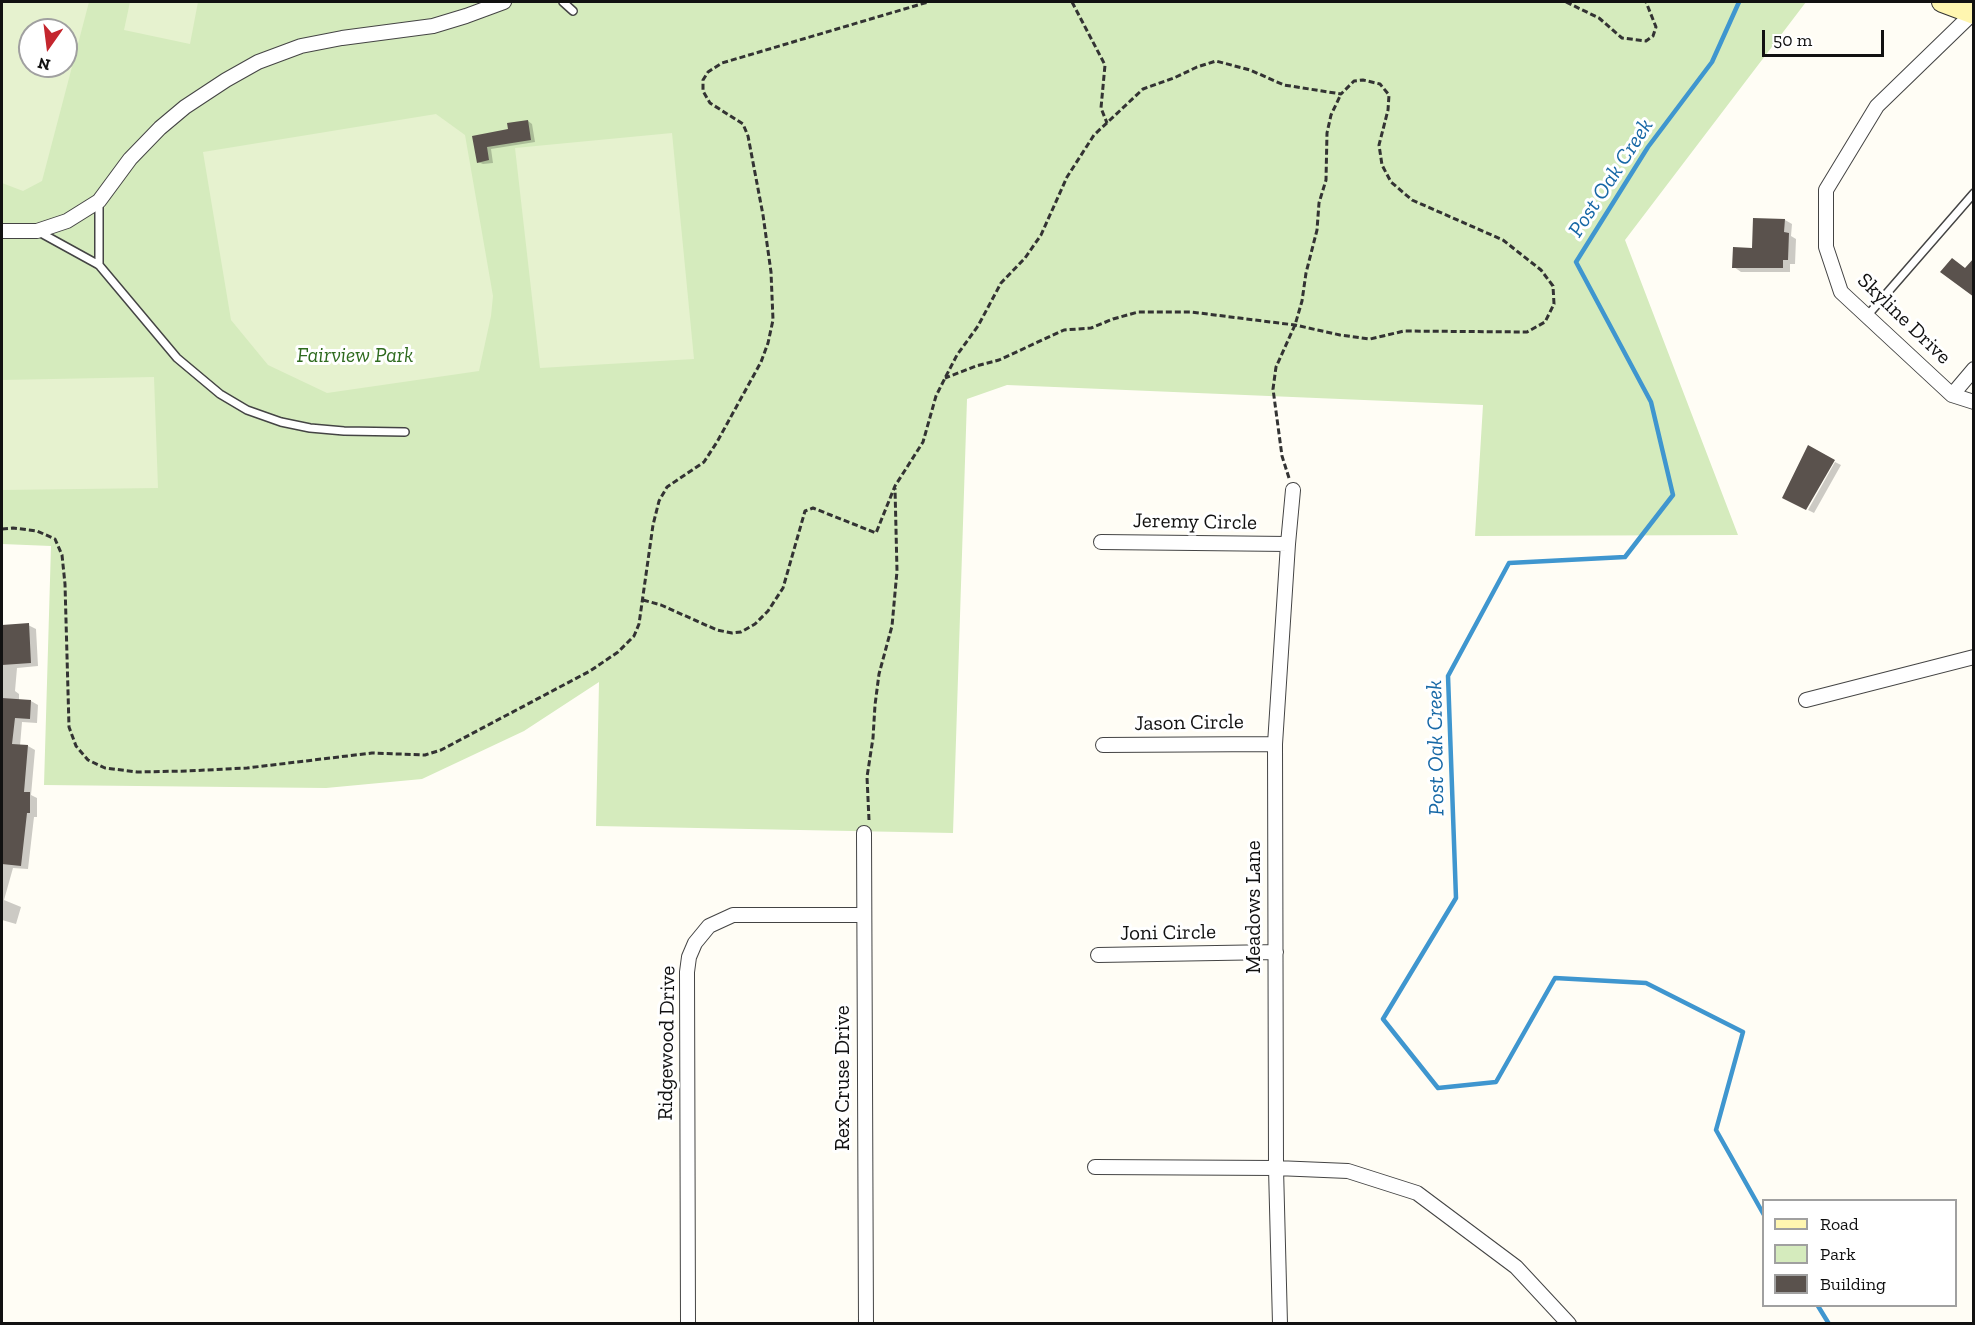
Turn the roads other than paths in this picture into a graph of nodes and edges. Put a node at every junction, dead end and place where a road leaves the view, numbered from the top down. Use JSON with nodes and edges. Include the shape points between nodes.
{"nodes":[{"id":1,"x":504,"y":2,"type":"edge"},
{"id":2,"x":563,"y":2,"type":"edge"},
{"id":3,"x":1942,"y":2,"type":"edge"},
{"id":4,"x":573,"y":11,"type":"dead end"},
{"id":5,"x":1973,"y":13,"type":"edge"},
{"id":6,"x":1974,"y":193,"type":"edge"},
{"id":7,"x":99,"y":201,"type":"junction"},
{"id":8,"x":2,"y":231,"type":"edge"},
{"id":9,"x":37,"y":231,"type":"junction"},
{"id":10,"x":99,"y":265,"type":"junction"},
{"id":11,"x":1867,"y":317,"type":"junction"},
{"id":12,"x":1974,"y":369,"type":"edge"},
{"id":13,"x":1952,"y":395,"type":"junction"},
{"id":14,"x":1974,"y":402,"type":"edge"},
{"id":15,"x":405,"y":432,"type":"dead end"},
{"id":16,"x":1293,"y":490,"type":"road end"},
{"id":17,"x":1101,"y":542,"type":"dead end"},
{"id":18,"x":1287,"y":544,"type":"junction"},
{"id":19,"x":1974,"y":657,"type":"edge"},
{"id":20,"x":1806,"y":700,"type":"dead end"},
{"id":21,"x":1275,"y":744,"type":"junction"},
{"id":22,"x":1103,"y":745,"type":"dead end"},
{"id":23,"x":864,"y":833,"type":"road end"},
{"id":24,"x":863,"y":915,"type":"junction"},
{"id":25,"x":1276,"y":952,"type":"junction"},
{"id":26,"x":1098,"y":955,"type":"dead end"},
{"id":27,"x":1095,"y":1167,"type":"dead end"},
{"id":28,"x":1276,"y":1168,"type":"junction"},
{"id":29,"x":688,"y":1323,"type":"edge"},
{"id":30,"x":866,"y":1323,"type":"edge"},
{"id":31,"x":1280,"y":1323,"type":"edge"},
{"id":32,"x":1569,"y":1323,"type":"edge"}],
"edges":[{"from":1,"to":7,"type":"street","via":[[433,26],[302,46],[258,62],[185,106],[130,159]]},
{"from":2,"to":4,"type":"lane"},
{"from":3,"to":5,"type":"main road"},
{"from":5,"to":11,"type":"street","name":"Skyline Drive","via":[[1877,106],[1826,190],[1826,247],[1841,292]]},
{"from":6,"to":11,"type":"lane"},
{"from":7,"to":9,"type":"street","via":[[67,221]]},
{"from":7,"to":10,"type":"lane"},
{"from":8,"to":9,"type":"street"},
{"from":9,"to":10,"type":"lane"},
{"from":10,"to":15,"type":"lane","via":[[177,358],[220,394],[247,410],[310,428]]},
{"from":11,"to":13,"type":"street","name":"Skyline Drive"},
{"from":12,"to":13,"type":"street"},
{"from":13,"to":14,"type":"street","name":"Skyline Drive"},
{"from":16,"to":18,"type":"street","name":"Meadows Lane"},
{"from":17,"to":18,"type":"street","name":"Jeremy Circle"},
{"from":18,"to":21,"type":"street","name":"Meadows Lane"},
{"from":19,"to":20,"type":"street"},
{"from":21,"to":22,"type":"street","name":"Jason Circle"},
{"from":21,"to":25,"type":"street","name":"Meadows Lane"},
{"from":23,"to":24,"type":"street","name":"Rex Cruse Drive"},
{"from":24,"to":29,"type":"street","name":"Ridgewood Drive","via":[[733,915],[709,926],[694,943],[687,972]]},
{"from":24,"to":30,"type":"street","name":"Rex Cruse Drive"},
{"from":25,"to":26,"type":"street","name":"Joni Circle"},
{"from":25,"to":28,"type":"street","name":"Meadows Lane"},
{"from":27,"to":28,"type":"street"},
{"from":28,"to":31,"type":"street","name":"Meadows Lane"},
{"from":28,"to":32,"type":"street","via":[[1348,1171],[1417,1193],[1515,1267]]}]}
